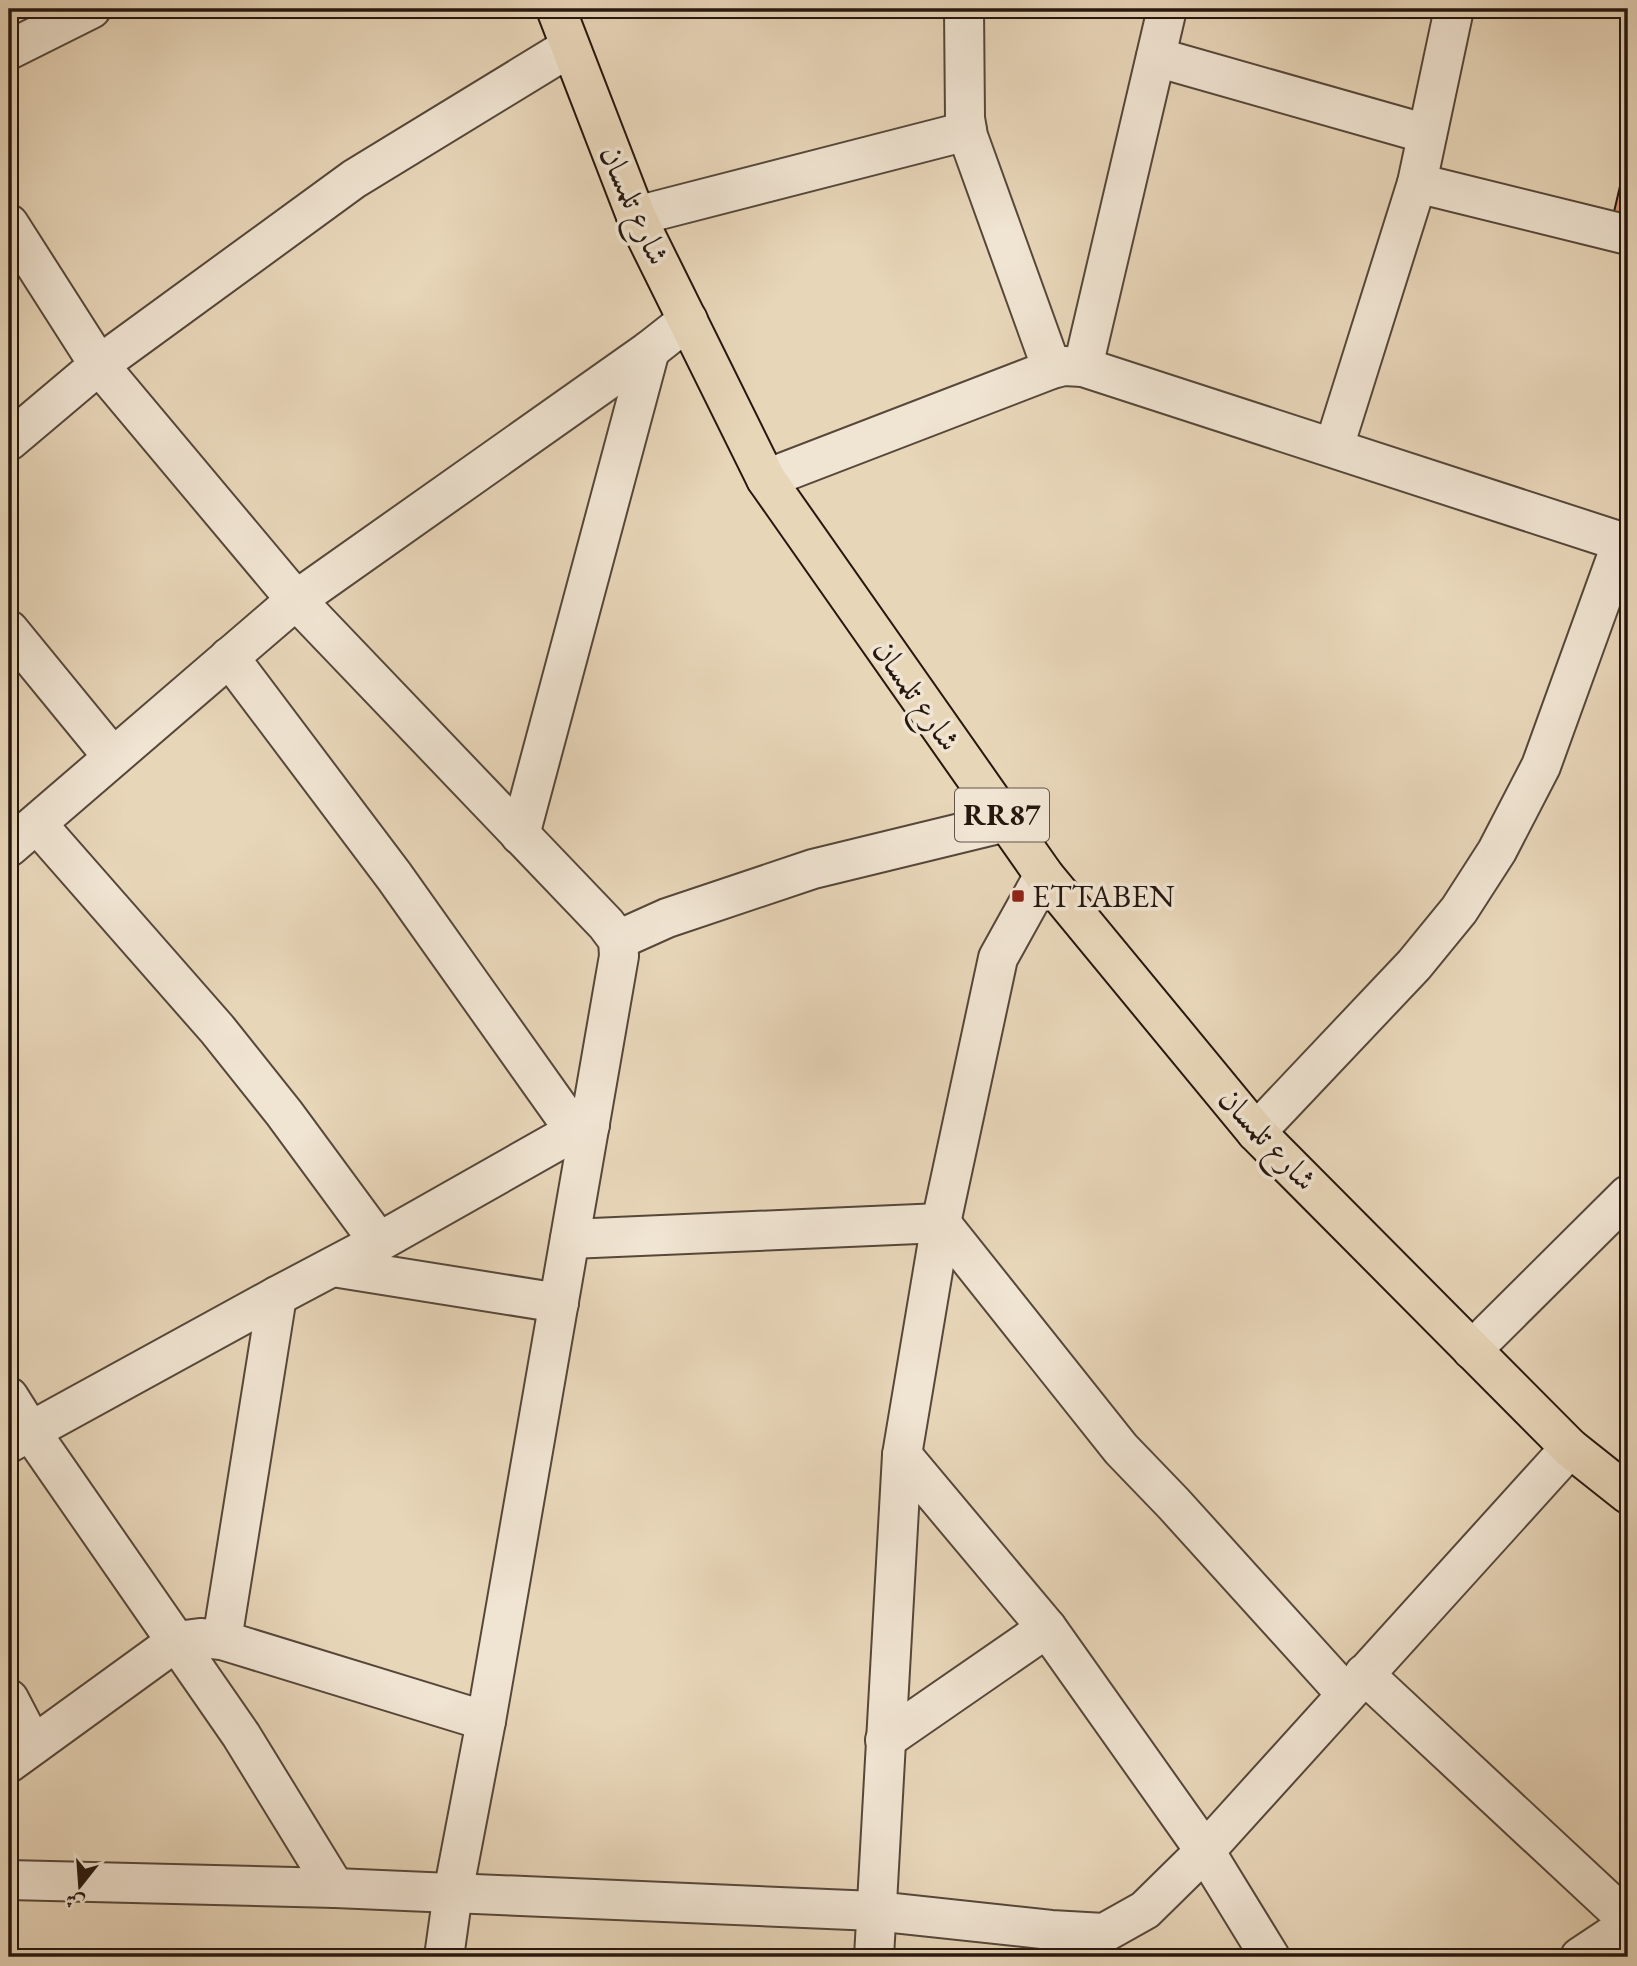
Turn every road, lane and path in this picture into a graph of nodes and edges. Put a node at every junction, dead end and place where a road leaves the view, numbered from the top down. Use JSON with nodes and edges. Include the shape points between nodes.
{"nodes":[{"id":1,"x":91,"y":9,"type":"edge"},
{"id":2,"x":556,"y":9,"type":"edge"},
{"id":3,"x":964,"y":9,"type":"edge"},
{"id":4,"x":1167,"y":9,"type":"edge"},
{"id":5,"x":1454,"y":9,"type":"edge"},
{"id":6,"x":570,"y":47,"type":"junction"},
{"id":7,"x":9,"y":50,"type":"edge"},
{"id":8,"x":1156,"y":58,"type":"junction"},
{"id":9,"x":967,"y":131,"type":"junction"},
{"id":10,"x":1427,"y":134,"type":"junction"},
{"id":11,"x":1417,"y":183,"type":"junction"},
{"id":12,"x":636,"y":216,"type":"junction"},
{"id":13,"x":9,"y":223,"type":"edge"},
{"id":14,"x":1628,"y":235,"type":"edge"},
{"id":15,"x":688,"y":320,"type":"junction"},
{"id":16,"x":650,"y":350,"type":"junction"},
{"id":17,"x":99,"y":365,"type":"junction"},
{"id":18,"x":1067,"y":368,"type":"junction"},
{"id":19,"x":9,"y":441,"type":"edge"},
{"id":20,"x":1334,"y":447,"type":"junction"},
{"id":21,"x":766,"y":479,"type":"junction"},
{"id":22,"x":1625,"y":543,"type":"edge"},
{"id":23,"x":296,"y":600,"type":"junction"},
{"id":24,"x":9,"y":629,"type":"edge"},
{"id":25,"x":229,"y":657,"type":"junction"},
{"id":26,"x":113,"y":757,"type":"junction"},
{"id":27,"x":1006,"y":822,"type":"junction"},
{"id":28,"x":23,"y":835,"type":"edge"},
{"id":29,"x":520,"y":835,"type":"junction"},
{"id":30,"x":1044,"y":875,"type":"junction"},
{"id":31,"x":618,"y":940,"type":"junction"},
{"id":32,"x":582,"y":1128,"type":"junction"},
{"id":33,"x":1256,"y":1132,"type":"junction"},
{"id":34,"x":1628,"y":1195,"type":"edge"},
{"id":35,"x":941,"y":1223,"type":"junction"},
{"id":36,"x":570,"y":1239,"type":"junction"},
{"id":37,"x":379,"y":1242,"type":"junction"},
{"id":38,"x":332,"y":1267,"type":"junction"},
{"id":39,"x":277,"y":1296,"type":"junction"},
{"id":40,"x":559,"y":1303,"type":"junction"},
{"id":41,"x":1472,"y":1350,"type":"junction"},
{"id":42,"x":9,"y":1397,"type":"edge"},
{"id":43,"x":20,"y":1438,"type":"edge"},
{"id":44,"x":1570,"y":1448,"type":"junction"},
{"id":45,"x":902,"y":1455,"type":"junction"},
{"id":46,"x":1628,"y":1494,"type":"edge"},
{"id":47,"x":1047,"y":1628,"type":"junction"},
{"id":48,"x":222,"y":1640,"type":"junction"},
{"id":49,"x":177,"y":1641,"type":"junction"},
{"id":50,"x":1355,"y":1684,"type":"junction"},
{"id":51,"x":9,"y":1699,"type":"edge"},
{"id":52,"x":486,"y":1721,"type":"junction"},
{"id":53,"x":885,"y":1740,"type":"junction"},
{"id":54,"x":21,"y":1754,"type":"edge"},
{"id":55,"x":1205,"y":1852,"type":"junction"},
{"id":56,"x":9,"y":1880,"type":"edge"},
{"id":57,"x":335,"y":1888,"type":"junction"},
{"id":58,"x":453,"y":1893,"type":"junction"},
{"id":59,"x":876,"y":1911,"type":"junction"},
{"id":60,"x":1628,"y":1923,"type":"edge"},
{"id":61,"x":1103,"y":1945,"type":"edge"},
{"id":62,"x":443,"y":1957,"type":"edge"},
{"id":63,"x":874,"y":1957,"type":"edge"},
{"id":64,"x":1270,"y":1957,"type":"edge"},
{"id":65,"x":1580,"y":1957,"type":"edge"}],
"edges":[{"from":1,"to":7,"type":"street"},
{"from":2,"to":6,"type":"main road","name":"شارع تلمسان","number":"RR87"},
{"from":3,"to":9,"type":"street"},
{"from":4,"to":8,"type":"street"},
{"from":5,"to":10,"type":"street"},
{"from":6,"to":12,"type":"main road","name":"شارع تلمسان","number":"RR87"},
{"from":6,"to":17,"type":"street","via":[[354,179]]},
{"from":8,"to":10,"type":"street"},
{"from":8,"to":18,"type":"street"},
{"from":9,"to":12,"type":"street"},
{"from":9,"to":18,"type":"street"},
{"from":10,"to":11,"type":"street"},
{"from":11,"to":14,"type":"street"},
{"from":11,"to":20,"type":"street"},
{"from":12,"to":15,"type":"main road","name":"شارع تلمسان","number":"RR87"},
{"from":13,"to":17,"type":"street"},
{"from":15,"to":16,"type":"street"},
{"from":15,"to":21,"type":"main road","name":"شارع تلمسان","number":"RR87"},
{"from":16,"to":23,"type":"street"},
{"from":16,"to":29,"type":"street"},
{"from":17,"to":19,"type":"street"},
{"from":17,"to":23,"type":"street"},
{"from":18,"to":20,"type":"street"},
{"from":18,"to":21,"type":"street"},
{"from":20,"to":22,"type":"street"},
{"from":21,"to":27,"type":"main road","name":"شارع تلمسان","number":"RR87"},
{"from":22,"to":33,"type":"street","via":[[1541,766],[1497,851],[1414,965]]},
{"from":23,"to":25,"type":"street"},
{"from":23,"to":29,"type":"street"},
{"from":24,"to":26,"type":"street"},
{"from":25,"to":26,"type":"street"},
{"from":25,"to":32,"type":"street"},
{"from":26,"to":28,"type":"street"},
{"from":27,"to":30,"type":"main road","name":"شارع تلمسان","number":"RR87"},
{"from":27,"to":31,"type":"street","via":[[813,869],[667,918]]},
{"from":28,"to":37,"type":"street","via":[[217,1029]]},
{"from":29,"to":31,"type":"street"},
{"from":30,"to":33,"type":"main road","name":"شارع تلمسان","number":"RR87"},
{"from":30,"to":35,"type":"street","via":[[998,958]]},
{"from":31,"to":32,"type":"street","via":[[619,956]]},
{"from":32,"to":36,"type":"street"},
{"from":32,"to":37,"type":"street"},
{"from":33,"to":41,"type":"main road","name":"شارع تلمسان","number":"RR87"},
{"from":34,"to":41,"type":"street"},
{"from":35,"to":36,"type":"street"},
{"from":35,"to":45,"type":"street"},
{"from":35,"to":50,"type":"street","via":[[1121,1449]]},
{"from":36,"to":40,"type":"street"},
{"from":37,"to":38,"type":"street"},
{"from":38,"to":39,"type":"street"},
{"from":38,"to":40,"type":"street"},
{"from":39,"to":43,"type":"street"},
{"from":39,"to":48,"type":"street"},
{"from":40,"to":52,"type":"street"},
{"from":41,"to":44,"type":"main road","name":"شارع تلمسان","number":"RR87"},
{"from":42,"to":43,"type":"street"},
{"from":43,"to":49,"type":"street"},
{"from":44,"to":46,"type":"main road","name":"شارع تلمسان","number":"RR87"},
{"from":44,"to":50,"type":"street"},
{"from":45,"to":47,"type":"street"},
{"from":45,"to":53,"type":"street"},
{"from":47,"to":53,"type":"street"},
{"from":47,"to":55,"type":"street"},
{"from":48,"to":49,"type":"street"},
{"from":48,"to":52,"type":"street"},
{"from":49,"to":54,"type":"street"},
{"from":49,"to":57,"type":"street"},
{"from":50,"to":55,"type":"street"},
{"from":50,"to":60,"type":"street"},
{"from":51,"to":54,"type":"street"},
{"from":52,"to":58,"type":"street"},
{"from":53,"to":59,"type":"street"},
{"from":55,"to":61,"type":"street"},
{"from":55,"to":64,"type":"street"},
{"from":56,"to":57,"type":"street"},
{"from":57,"to":58,"type":"street"},
{"from":58,"to":59,"type":"street"},
{"from":58,"to":62,"type":"street"},
{"from":59,"to":61,"type":"street","via":[[1051,1930]]},
{"from":59,"to":63,"type":"street"},
{"from":60,"to":65,"type":"street"}]}
